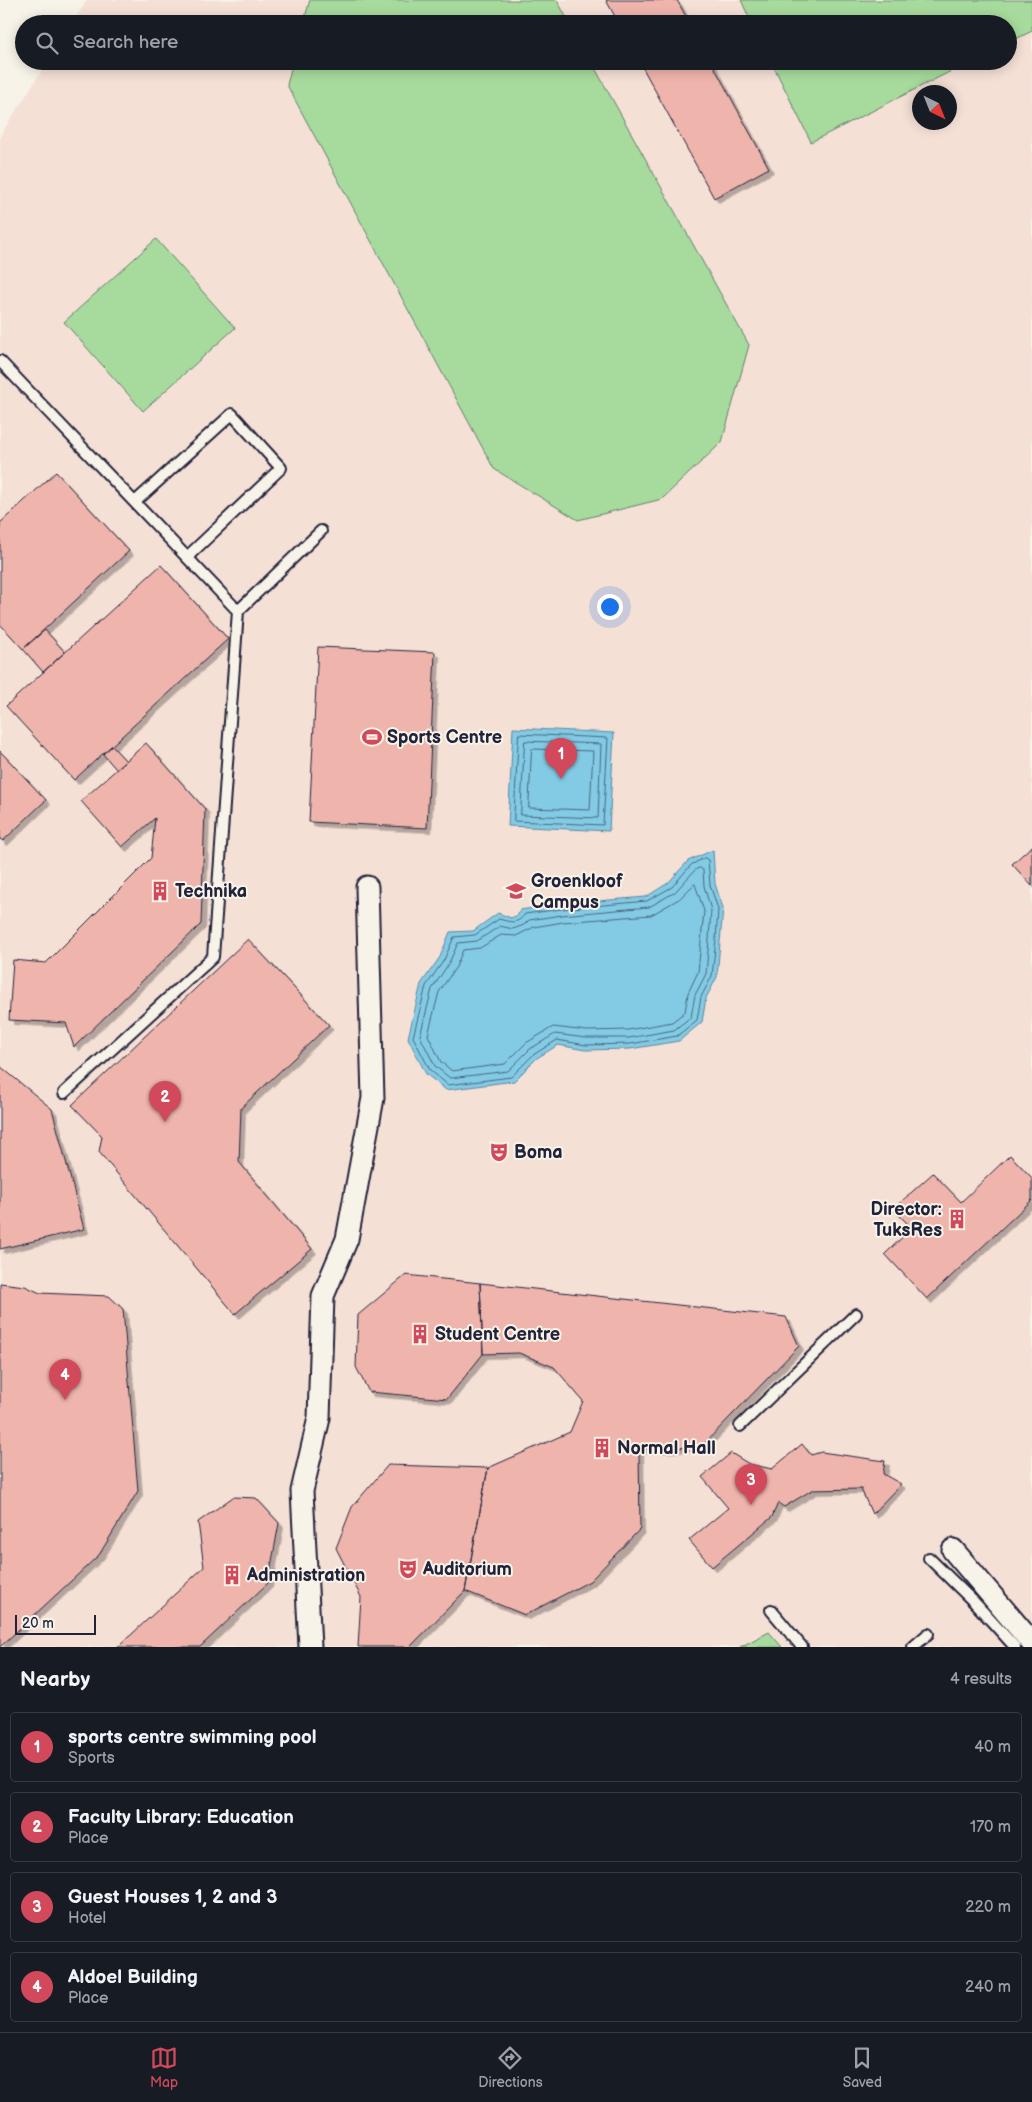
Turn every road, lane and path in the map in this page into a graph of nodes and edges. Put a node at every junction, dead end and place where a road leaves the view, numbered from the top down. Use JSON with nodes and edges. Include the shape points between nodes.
{"nodes":[{"id":1,"x":0,"y":361,"type":"edge"},
{"id":2,"x":135,"y":502,"type":"junction"},
{"id":3,"x":321,"y":531,"type":"dead end"},
{"id":4,"x":187,"y":557,"type":"junction"},
{"id":5,"x":238,"y":610,"type":"junction"},
{"id":6,"x":367,"y":887,"type":"dead end"},
{"id":7,"x":64,"y":1094,"type":"dead end"},
{"id":8,"x":856,"y":1314,"type":"dead end"},
{"id":9,"x":740,"y":1426,"type":"dead end"},
{"id":10,"x":953,"y":1550,"type":"dead end"},
{"id":11,"x":930,"y":1558,"type":"dead end"},
{"id":12,"x":771,"y":1610,"type":"dead end"},
{"id":13,"x":928,"y":1634,"type":"dead end"},
{"id":14,"x":1032,"y":1643,"type":"edge"},
{"id":15,"x":310,"y":1647,"type":"edge"},
{"id":16,"x":802,"y":1647,"type":"edge"},
{"id":17,"x":913,"y":1647,"type":"edge"},
{"id":18,"x":1015,"y":1647,"type":"edge"}],
"edges":[{"from":1,"to":2,"type":"lane"},
{"from":2,"to":4,"type":"lane"},
{"from":2,"to":4,"type":"lane","via":[[232,414],[281,468]]},
{"from":3,"to":5,"type":"lane"},
{"from":4,"to":5,"type":"lane"},
{"from":5,"to":7,"type":"lane","via":[[214,957]]},
{"from":6,"to":15,"type":"street","via":[[374,1098],[347,1239],[323,1296],[319,1418],[302,1491]]},
{"from":8,"to":9,"type":"lane"},
{"from":10,"to":14,"type":"street"},
{"from":11,"to":18,"type":"lane"},
{"from":12,"to":16,"type":"lane"},
{"from":13,"to":17,"type":"lane"}]}
